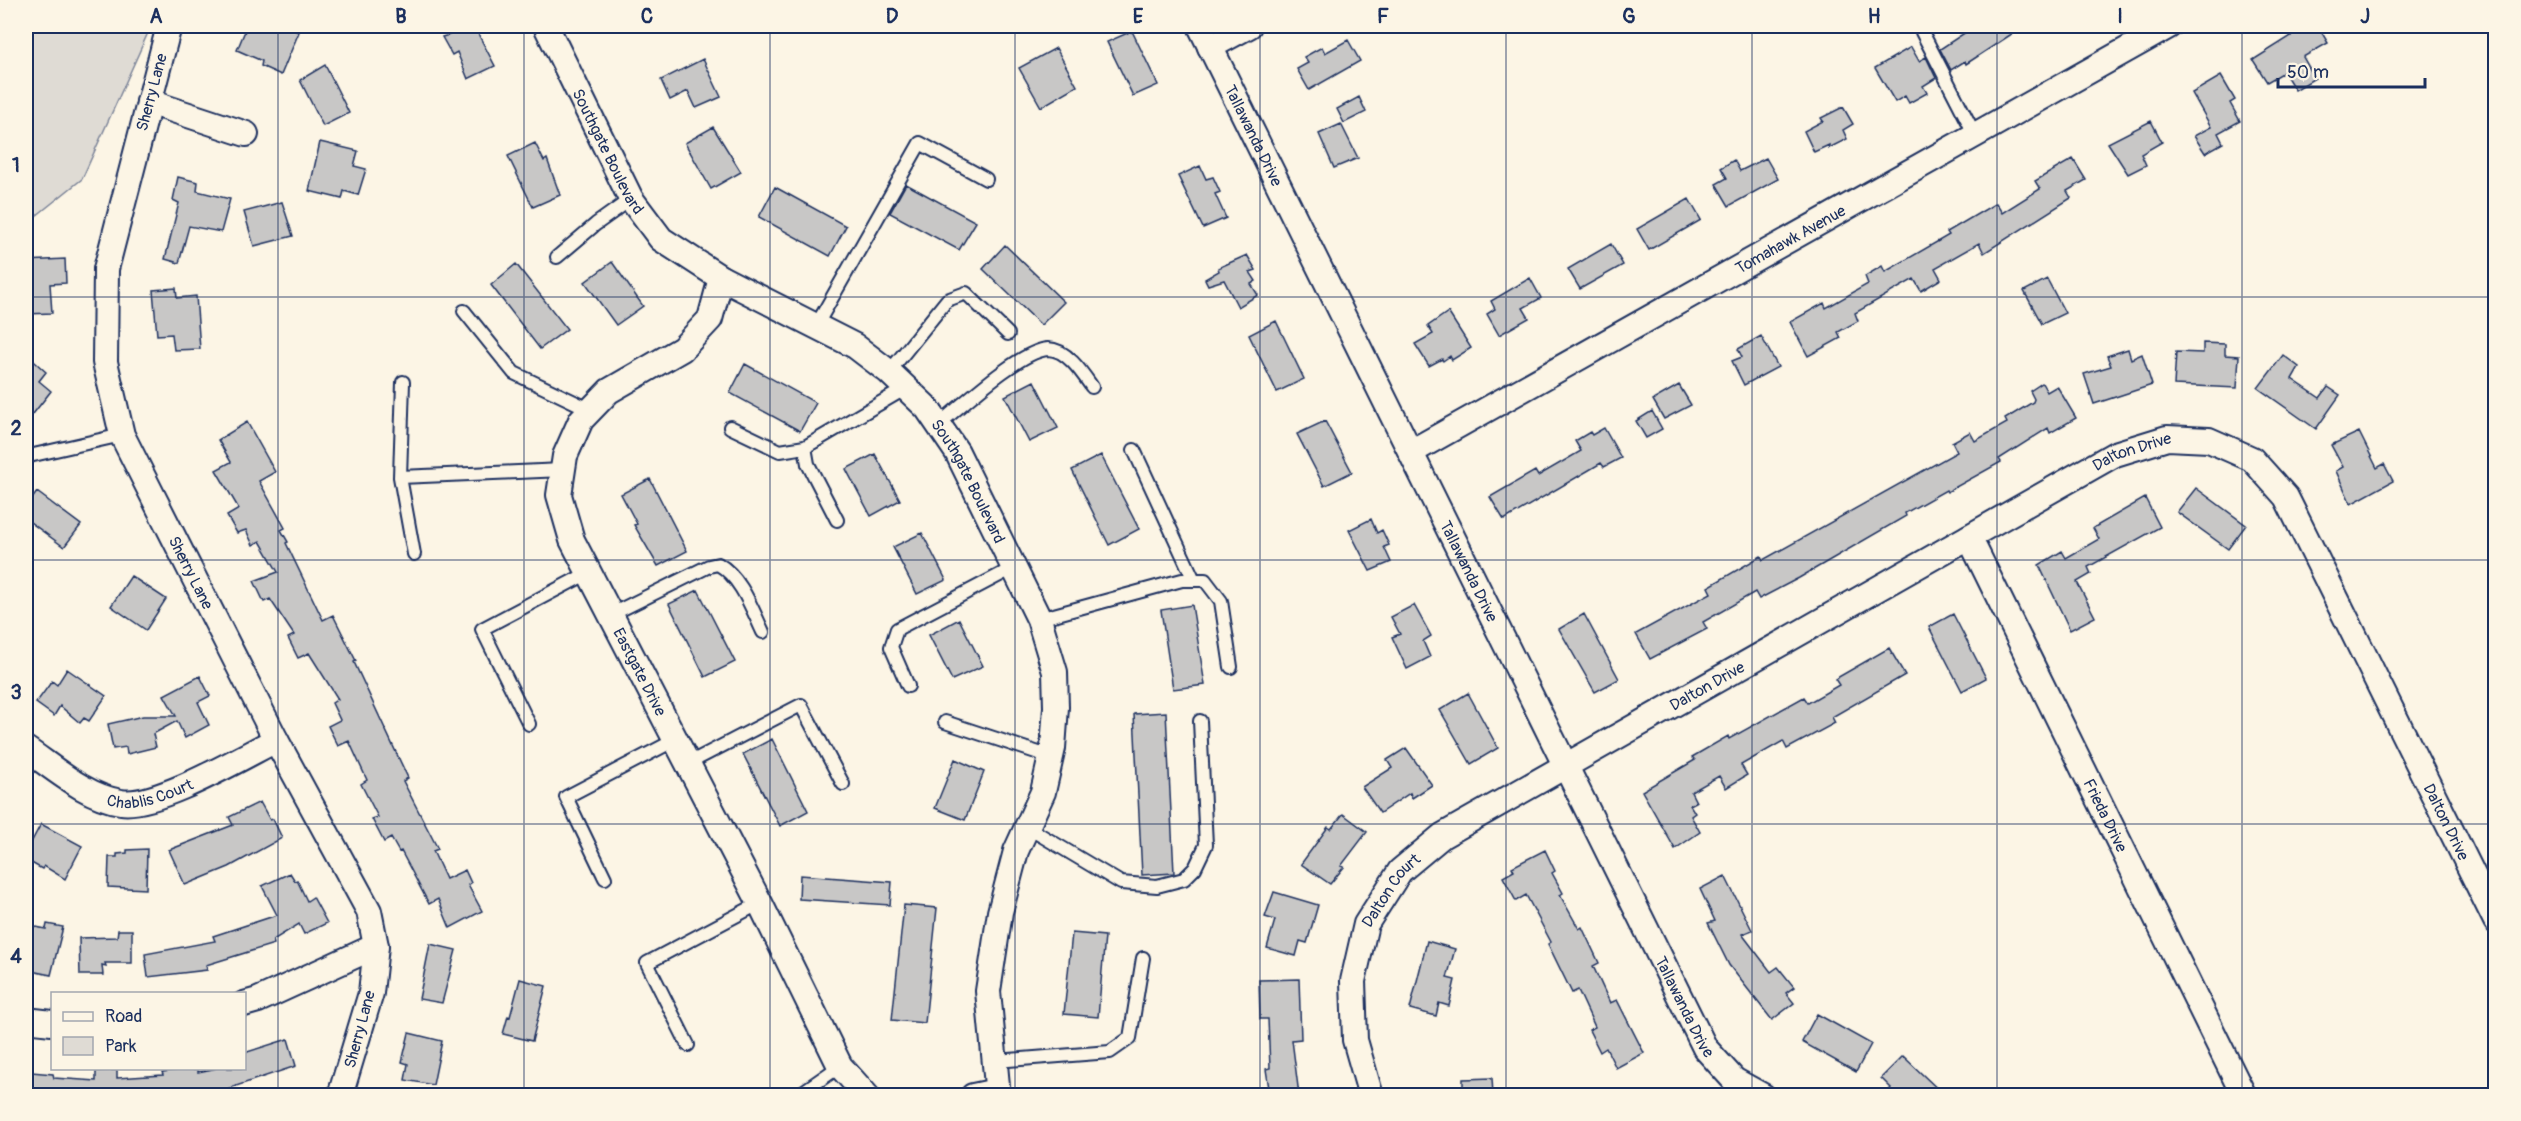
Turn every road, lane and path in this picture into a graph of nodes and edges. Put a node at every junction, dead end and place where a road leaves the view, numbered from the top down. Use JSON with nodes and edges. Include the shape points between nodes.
{"nodes":[{"id":1,"x":169,"y":26,"type":"edge"},
{"id":2,"x":546,"y":26,"type":"edge"},
{"id":3,"x":1200,"y":26,"type":"edge"},
{"id":4,"x":1249,"y":26,"type":"edge"},
{"id":5,"x":2169,"y":26,"type":"edge"},
{"id":6,"x":1922,"y":32,"type":"dead end"},
{"id":7,"x":1210,"y":47,"type":"junction"},
{"id":8,"x":149,"y":102,"type":"junction"},
{"id":9,"x":246,"y":134,"type":"dead end"},
{"id":10,"x":1975,"y":135,"type":"junction"},
{"id":11,"x":986,"y":179,"type":"dead end"},
{"id":12,"x":631,"y":200,"type":"junction"},
{"id":13,"x":557,"y":257,"type":"dead end"},
{"id":14,"x":721,"y":278,"type":"junction"},
{"id":15,"x":464,"y":311,"type":"dead end"},
{"id":16,"x":816,"y":326,"type":"junction"},
{"id":17,"x":1008,"y":334,"type":"dead end"},
{"id":18,"x":898,"y":380,"type":"junction"},
{"id":19,"x":403,"y":382,"type":"dead end"},
{"id":20,"x":1092,"y":387,"type":"dead end"},
{"id":21,"x":591,"y":410,"type":"junction"},
{"id":22,"x":939,"y":424,"type":"junction"},
{"id":23,"x":730,"y":427,"type":"dead end"},
{"id":24,"x":122,"y":435,"type":"junction"},
{"id":25,"x":805,"y":447,"type":"junction"},
{"id":26,"x":1134,"y":450,"type":"dead end"},
{"id":27,"x":1411,"y":452,"type":"junction"},
{"id":28,"x":26,"y":461,"type":"edge"},
{"id":29,"x":563,"y":470,"type":"junction"},
{"id":30,"x":400,"y":477,"type":"junction"},
{"id":31,"x":837,"y":520,"type":"dead end"},
{"id":32,"x":1969,"y":537,"type":"junction"},
{"id":33,"x":414,"y":554,"type":"dead end"},
{"id":34,"x":1015,"y":567,"type":"junction"},
{"id":35,"x":588,"y":573,"type":"junction"},
{"id":36,"x":1194,"y":580,"type":"junction"},
{"id":37,"x":610,"y":615,"type":"junction"},
{"id":38,"x":1039,"y":619,"type":"junction"},
{"id":39,"x":764,"y":632,"type":"dead end"},
{"id":40,"x":1231,"y":667,"type":"dead end"},
{"id":41,"x":908,"y":686,"type":"dead end"},
{"id":42,"x":1200,"y":721,"type":"dead end"},
{"id":43,"x":945,"y":722,"type":"dead end"},
{"id":44,"x":529,"y":724,"type":"dead end"},
{"id":45,"x":276,"y":740,"type":"junction"},
{"id":46,"x":675,"y":740,"type":"junction"},
{"id":47,"x":26,"y":749,"type":"edge"},
{"id":48,"x":1051,"y":757,"type":"junction"},
{"id":49,"x":687,"y":764,"type":"junction"},
{"id":50,"x":1566,"y":767,"type":"junction"},
{"id":51,"x":843,"y":784,"type":"dead end"},
{"id":52,"x":1027,"y":827,"type":"junction"},
{"id":53,"x":605,"y":878,"type":"dead end"},
{"id":54,"x":760,"y":903,"type":"junction"},
{"id":55,"x":2496,"y":921,"type":"edge"},
{"id":56,"x":376,"y":946,"type":"junction"},
{"id":57,"x":1143,"y":957,"type":"dead end"},
{"id":58,"x":246,"y":1003,"type":"edge"},
{"id":59,"x":26,"y":1020,"type":"edge"},
{"id":60,"x":51,"y":1023,"type":"edge"},
{"id":61,"x":688,"y":1045,"type":"dead end"},
{"id":62,"x":994,"y":1061,"type":"junction"},
{"id":63,"x":840,"y":1066,"type":"junction"},
{"id":64,"x":998,"y":1093,"type":"edge"},
{"id":65,"x":340,"y":1095,"type":"edge"},
{"id":66,"x":797,"y":1095,"type":"edge"},
{"id":67,"x":867,"y":1095,"type":"edge"},
{"id":68,"x":973,"y":1095,"type":"edge"},
{"id":69,"x":1371,"y":1095,"type":"edge"},
{"id":70,"x":1763,"y":1095,"type":"edge"},
{"id":71,"x":2244,"y":1095,"type":"edge"}],
"edges":[{"from":1,"to":8,"type":"street","name":"Sherry Lane"},
{"from":2,"to":12,"type":"street","name":"Southgate Boulevard"},
{"from":3,"to":7,"type":"street","name":"Tallawanda Drive"},
{"from":4,"to":7,"type":"street"},
{"from":5,"to":10,"type":"street","name":"Tomahawk Avenue"},
{"from":6,"to":10,"type":"lane"},
{"from":7,"to":27,"type":"street","name":"Tallawanda Drive"},
{"from":8,"to":9,"type":"street"},
{"from":8,"to":24,"type":"street","name":"Sherry Lane","via":[[106,269],[105,362]]},
{"from":10,"to":27,"type":"street","name":"Tomahawk Avenue"},
{"from":11,"to":16,"type":"lane","via":[[920,142]]},
{"from":12,"to":13,"type":"lane"},
{"from":12,"to":14,"type":"street","name":"Southgate Boulevard","via":[[661,239]]},
{"from":14,"to":16,"type":"street","name":"Southgate Boulevard"},
{"from":14,"to":21,"type":"street","name":"Eastgate Drive","via":[[710,319],[682,349],[609,391]]},
{"from":15,"to":21,"type":"lane","via":[[514,373]]},
{"from":16,"to":18,"type":"street","name":"Southgate Boulevard","via":[[855,346]]},
{"from":17,"to":18,"type":"lane","via":[[966,293],[947,300]]},
{"from":18,"to":22,"type":"street","name":"Southgate Boulevard"},
{"from":18,"to":25,"type":"lane"},
{"from":19,"to":30,"type":"lane"},
{"from":20,"to":22,"type":"lane","via":[[1067,357],[1050,349],[1033,353]]},
{"from":21,"to":29,"type":"street","name":"Eastgate Drive","via":[[581,420]]},
{"from":22,"to":34,"type":"street","name":"Southgate Boulevard"},
{"from":23,"to":25,"type":"lane","via":[[780,451]]},
{"from":24,"to":28,"type":"lane","via":[[29,456]]},
{"from":24,"to":45,"type":"street","name":"Sherry Lane"},
{"from":25,"to":31,"type":"lane","via":[[808,464]]},
{"from":26,"to":36,"type":"lane"},
{"from":27,"to":50,"type":"street","name":"Tallawanda Drive"},
{"from":29,"to":30,"type":"lane"},
{"from":29,"to":35,"type":"street","name":"Eastgate Drive","via":[[559,495],[572,540]]},
{"from":30,"to":33,"type":"lane"},
{"from":32,"to":50,"type":"street","name":"Dalton Drive"},
{"from":32,"to":55,"type":"street","name":"Dalton Drive","via":[[2115,454],[2167,438],[2209,440],[2252,459],[2286,497]]},
{"from":32,"to":71,"type":"street","name":"Frieda Drive"},
{"from":34,"to":38,"type":"street","name":"Southgate Boulevard"},
{"from":34,"to":41,"type":"lane","via":[[897,629],[891,647]]},
{"from":35,"to":37,"type":"street","name":"Eastgate Drive"},
{"from":35,"to":44,"type":"lane","via":[[482,629]]},
{"from":36,"to":38,"type":"lane"},
{"from":36,"to":40,"type":"lane","via":[[1205,580],[1221,601]]},
{"from":37,"to":39,"type":"lane","via":[[718,564],[740,586]]},
{"from":37,"to":46,"type":"street","name":"Eastgate Drive"},
{"from":38,"to":48,"type":"street","name":"Southgate Boulevard","via":[[1054,672],[1056,707]]},
{"from":42,"to":52,"type":"lane","via":[[1206,845],[1195,868],[1184,879],[1157,886],[1121,883]]},
{"from":43,"to":48,"type":"lane"},
{"from":45,"to":47,"type":"street","name":"Chablis Court","via":[[161,797],[122,803],[91,793]]},
{"from":45,"to":56,"type":"street","name":"Sherry Lane","via":[[369,911]]},
{"from":46,"to":49,"type":"street","name":"Eastgate Drive"},
{"from":46,"to":53,"type":"lane","via":[[566,796]]},
{"from":48,"to":52,"type":"street","name":"Southgate Boulevard","via":[[1043,792]]},
{"from":49,"to":51,"type":"lane","via":[[801,705]]},
{"from":49,"to":54,"type":"street","name":"Eastgate Drive"},
{"from":50,"to":69,"type":"street","name":"Dalton Court","via":[[1442,836],[1400,871],[1366,924],[1353,981],[1355,1040]]},
{"from":50,"to":70,"type":"street","name":"Tallawanda Drive","via":[[1705,1048],[1734,1080]]},
{"from":52,"to":62,"type":"street","name":"Southgate Boulevard","via":[[1016,851],[1000,912],[988,991]]},
{"from":54,"to":61,"type":"lane","via":[[647,963]]},
{"from":54,"to":63,"type":"street","name":"Eastgate Drive"},
{"from":56,"to":58,"type":"street"},
{"from":56,"to":65,"type":"street","name":"Sherry Lane","via":[[370,993]]},
{"from":57,"to":62,"type":"lane","via":[[1130,1038],[1110,1052]]},
{"from":59,"to":60,"type":"street"},
{"from":62,"to":64,"type":"street","name":"Southgate Boulevard"},
{"from":63,"to":66,"type":"lane"},
{"from":63,"to":67,"type":"street","name":"Eastgate Drive"},
{"from":64,"to":68,"type":"street"}]}
